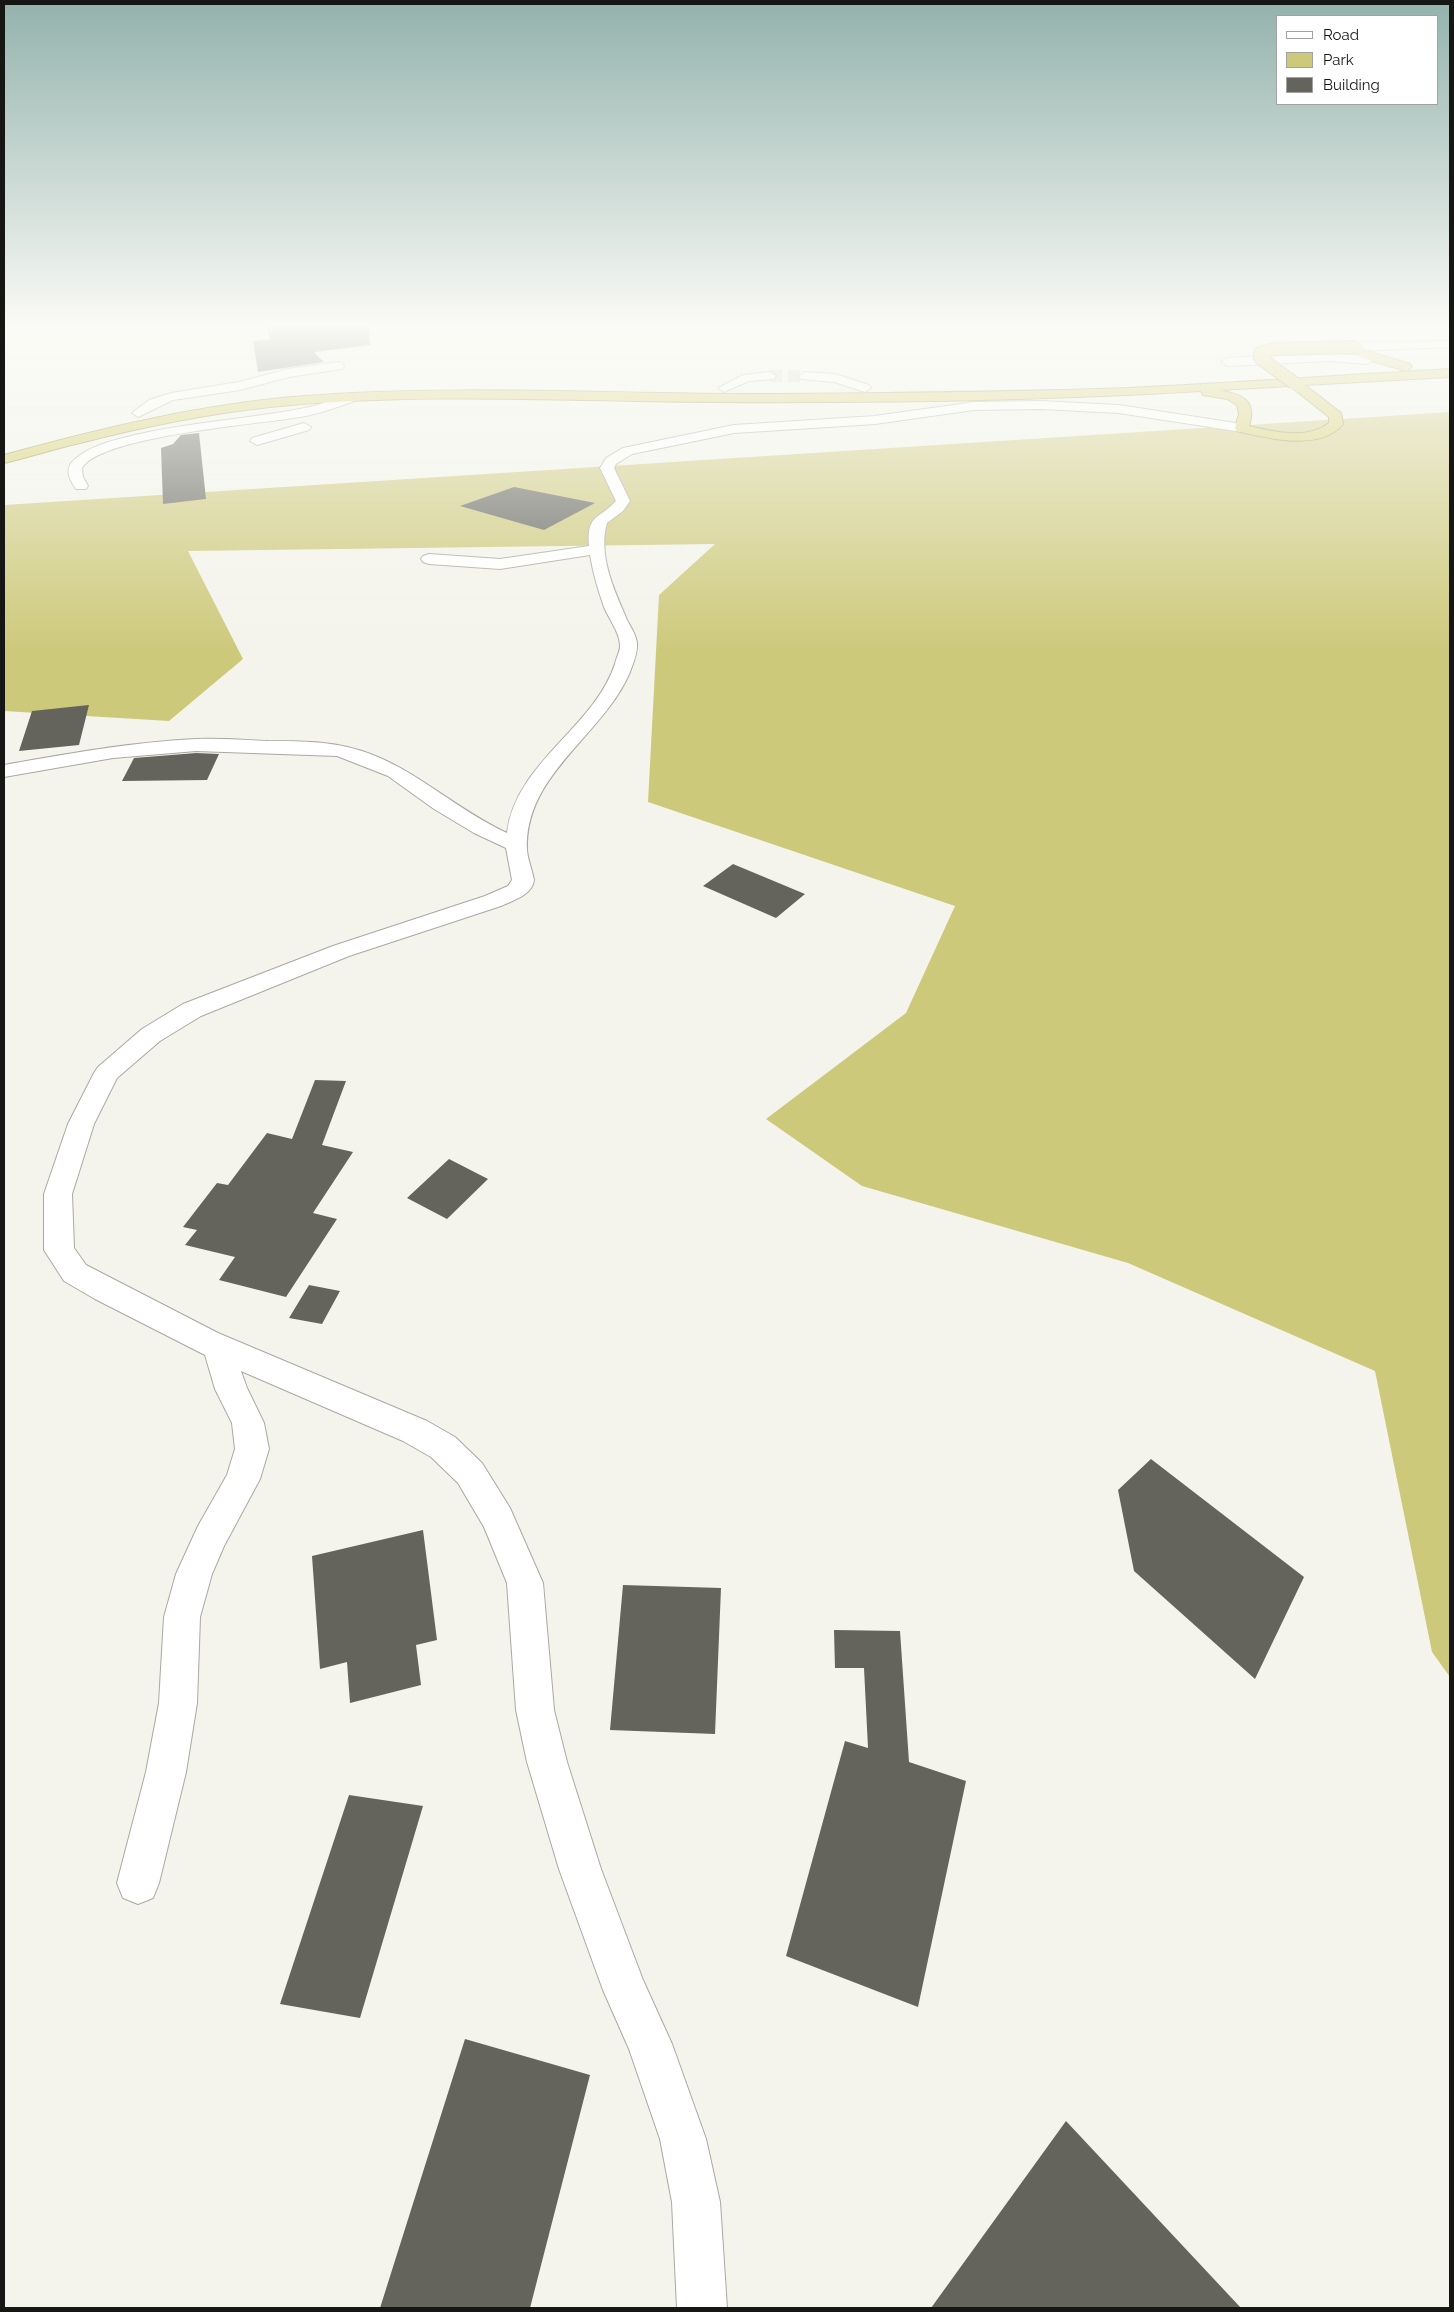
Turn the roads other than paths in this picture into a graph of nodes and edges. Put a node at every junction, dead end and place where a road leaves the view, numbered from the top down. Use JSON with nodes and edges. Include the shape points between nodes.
{"nodes":[{"id":1,"x":51,"y":434,"type":"edge"},
{"id":2,"x":96,"y":434,"type":"edge"},
{"id":3,"x":164,"y":434,"type":"edge"},
{"id":4,"x":283,"y":434,"type":"edge"},
{"id":5,"x":709,"y":434,"type":"edge"},
{"id":6,"x":1274,"y":434,"type":"edge"},
{"id":7,"x":1317,"y":434,"type":"edge"},
{"id":8,"x":257,"y":441,"type":"dead end"},
{"id":9,"x":4,"y":447,"type":"edge"},
{"id":10,"x":4,"y":459,"type":"edge"},
{"id":11,"x":81,"y":486,"type":"dead end"},
{"id":12,"x":598,"y":550,"type":"junction"},
{"id":13,"x":429,"y":559,"type":"dead end"},
{"id":14,"x":4,"y":771,"type":"edge"},
{"id":15,"x":517,"y":845,"type":"junction"},
{"id":16,"x":218,"y":1347,"type":"junction"},
{"id":17,"x":138,"y":1884,"type":"dead end"},
{"id":18,"x":702,"y":2308,"type":"edge"}],
"edges":[{"from":1,"to":9,"type":"highway"},
{"from":2,"to":10,"type":"highway"},
{"from":3,"to":11,"type":"street","via":[[95,451],[75,468],[75,476]]},
{"from":4,"to":8,"type":"street"},
{"from":5,"to":12,"type":"street","via":[[628,451],[610,461],[607,468],[623,501],[598,524]]},
{"from":6,"to":7,"type":"highway"},
{"from":12,"to":13,"type":"street","via":[[493,564]]},
{"from":12,"to":15,"type":"street","via":[[615,613],[629,648],[619,680],[536,785],[521,814]]},
{"from":14,"to":15,"type":"street","via":[[113,752],[196,745],[339,750],[395,772],[441,805]]},
{"from":15,"to":16,"type":"street","via":[[524,883],[516,890],[341,951],[192,1010],[151,1035],[106,1073],[81,1124],[58,1194],[59,1250],[75,1273]]},
{"from":16,"to":17,"type":"street","via":[[231,1389],[248,1423],[252,1449],[243,1479],[210,1537],[194,1574],[182,1617],[178,1703],[166,1772]]},
{"from":16,"to":18,"type":"street","via":[[414,1431],[443,1447],[470,1473],[498,1519],[525,1583],[535,1710],[550,1771],[583,1878],[625,1990],[650,2044],[683,2139],[696,2202]]}]}
